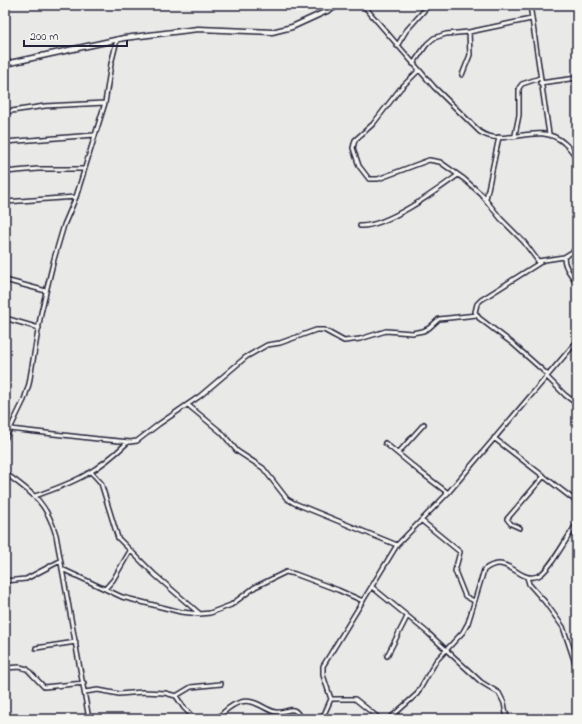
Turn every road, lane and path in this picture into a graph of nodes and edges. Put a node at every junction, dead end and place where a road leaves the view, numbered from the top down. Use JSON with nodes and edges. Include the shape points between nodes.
{"nodes":[{"id":1,"x":340,"y":5,"type":"edge"},
{"id":2,"x":363,"y":5,"type":"edge"},
{"id":3,"x":429,"y":5,"type":"edge"},
{"id":4,"x":530,"y":5,"type":"edge"},
{"id":5,"x":531,"y":19,"type":"junction"},
{"id":6,"x":469,"y":32,"type":"junction"},
{"id":7,"x":117,"y":40,"type":"junction"},
{"id":8,"x":397,"y":46,"type":"junction"},
{"id":9,"x":5,"y":64,"type":"edge"},
{"id":10,"x":413,"y":64,"type":"junction"},
{"id":11,"x":419,"y":70,"type":"junction"},
{"id":12,"x":462,"y":75,"type":"dead end"},
{"id":13,"x":540,"y":78,"type":"junction"},
{"id":14,"x":577,"y":78,"type":"edge"},
{"id":15,"x":540,"y":83,"type":"junction"},
{"id":16,"x":105,"y":103,"type":"junction"},
{"id":17,"x":5,"y":112,"type":"edge"},
{"id":18,"x":549,"y":134,"type":"junction"},
{"id":19,"x":94,"y":135,"type":"junction"},
{"id":20,"x":515,"y":136,"type":"junction"},
{"id":21,"x":499,"y":137,"type":"junction"},
{"id":22,"x":5,"y":142,"type":"edge"},
{"id":23,"x":576,"y":152,"type":"edge"},
{"id":24,"x":577,"y":160,"type":"edge"},
{"id":25,"x":84,"y":169,"type":"junction"},
{"id":26,"x":5,"y":172,"type":"edge"},
{"id":27,"x":458,"y":175,"type":"junction"},
{"id":28,"x":76,"y":197,"type":"junction"},
{"id":29,"x":486,"y":199,"type":"junction"},
{"id":30,"x":5,"y":201,"type":"edge"},
{"id":31,"x":360,"y":226,"type":"dead end"},
{"id":32,"x":577,"y":249,"type":"edge"},
{"id":33,"x":564,"y":257,"type":"junction"},
{"id":34,"x":542,"y":261,"type":"junction"},
{"id":35,"x":5,"y":280,"type":"edge"},
{"id":36,"x":577,"y":283,"type":"edge"},
{"id":37,"x":46,"y":291,"type":"junction"},
{"id":38,"x":477,"y":315,"type":"junction"},
{"id":39,"x":5,"y":318,"type":"edge"},
{"id":40,"x":39,"y":328,"type":"junction"},
{"id":41,"x":577,"y":341,"type":"edge"},
{"id":42,"x":547,"y":376,"type":"junction"},
{"id":43,"x":577,"y":404,"type":"edge"},
{"id":44,"x":188,"y":405,"type":"junction"},
{"id":45,"x":424,"y":424,"type":"dead end"},
{"id":46,"x":10,"y":429,"type":"junction"},
{"id":47,"x":494,"y":438,"type":"junction"},
{"id":48,"x":5,"y":439,"type":"edge"},
{"id":49,"x":128,"y":442,"type":"junction"},
{"id":50,"x":385,"y":443,"type":"dead end"},
{"id":51,"x":398,"y":453,"type":"junction"},
{"id":52,"x":91,"y":472,"type":"junction"},
{"id":53,"x":5,"y":473,"type":"edge"},
{"id":54,"x":544,"y":476,"type":"junction"},
{"id":55,"x":448,"y":493,"type":"junction"},
{"id":56,"x":35,"y":496,"type":"junction"},
{"id":57,"x":577,"y":502,"type":"edge"},
{"id":58,"x":422,"y":521,"type":"junction"},
{"id":59,"x":577,"y":524,"type":"edge"},
{"id":60,"x":520,"y":528,"type":"dead end"},
{"id":61,"x":397,"y":545,"type":"junction"},
{"id":62,"x":130,"y":550,"type":"junction"},
{"id":63,"x":60,"y":561,"type":"junction"},
{"id":64,"x":62,"y":569,"type":"junction"},
{"id":65,"x":527,"y":577,"type":"junction"},
{"id":66,"x":5,"y":581,"type":"edge"},
{"id":67,"x":372,"y":587,"type":"junction"},
{"id":68,"x":104,"y":589,"type":"junction"},
{"id":69,"x":363,"y":601,"type":"junction"},
{"id":70,"x":474,"y":601,"type":"junction"},
{"id":71,"x":200,"y":614,"type":"junction"},
{"id":72,"x":407,"y":617,"type":"junction"},
{"id":73,"x":76,"y":642,"type":"junction"},
{"id":74,"x":36,"y":648,"type":"dead end"},
{"id":75,"x":446,"y":650,"type":"junction"},
{"id":76,"x":387,"y":656,"type":"dead end"},
{"id":77,"x":5,"y":668,"type":"edge"},
{"id":78,"x":577,"y":669,"type":"edge"},
{"id":79,"x":84,"y":683,"type":"junction"},
{"id":80,"x":221,"y":684,"type":"dead end"},
{"id":81,"x":85,"y":692,"type":"junction"},
{"id":82,"x":176,"y":696,"type":"junction"},
{"id":83,"x":330,"y":699,"type":"junction"},
{"id":84,"x":89,"y":719,"type":"edge"},
{"id":85,"x":195,"y":719,"type":"edge"},
{"id":86,"x":217,"y":719,"type":"edge"},
{"id":87,"x":301,"y":719,"type":"edge"},
{"id":88,"x":322,"y":719,"type":"edge"},
{"id":89,"x":380,"y":719,"type":"edge"},
{"id":90,"x":389,"y":719,"type":"edge"},
{"id":91,"x":507,"y":719,"type":"edge"}],
"edges":[{"from":1,"to":7,"type":"main road","via":[[292,27],[272,32],[198,30]]},
{"from":2,"to":8,"type":"street"},
{"from":3,"to":8,"type":"street","via":[[406,30]]},
{"from":4,"to":5,"type":"street"},
{"from":5,"to":6,"type":"street"},
{"from":5,"to":13,"type":"street"},
{"from":6,"to":10,"type":"street","via":[[434,38]]},
{"from":6,"to":12,"type":"street","via":[[470,54]]},
{"from":7,"to":9,"type":"main road"},
{"from":7,"to":16,"type":"street"},
{"from":8,"to":10,"type":"street"},
{"from":10,"to":11,"type":"street"},
{"from":11,"to":21,"type":"street","via":[[480,132]]},
{"from":11,"to":27,"type":"street","via":[[400,89],[373,124],[355,140],[353,148],[356,157],[364,174],[373,179],[429,160],[440,162]]},
{"from":13,"to":15,"type":"street"},
{"from":13,"to":20,"type":"street","via":[[522,84],[519,88],[520,115]]},
{"from":14,"to":15,"type":"street"},
{"from":15,"to":18,"type":"street"},
{"from":16,"to":17,"type":"street","via":[[45,106]]},
{"from":16,"to":19,"type":"street"},
{"from":18,"to":20,"type":"street"},
{"from":18,"to":23,"type":"street"},
{"from":19,"to":22,"type":"street"},
{"from":19,"to":25,"type":"street"},
{"from":20,"to":21,"type":"street"},
{"from":21,"to":29,"type":"street"},
{"from":23,"to":24,"type":"street"},
{"from":25,"to":26,"type":"street"},
{"from":25,"to":28,"type":"street"},
{"from":27,"to":29,"type":"street"},
{"from":27,"to":31,"type":"street","via":[[387,219],[371,226]]},
{"from":28,"to":30,"type":"street"},
{"from":28,"to":37,"type":"street","via":[[59,239]]},
{"from":29,"to":34,"type":"street","via":[[537,260]]},
{"from":32,"to":33,"type":"street"},
{"from":33,"to":34,"type":"street"},
{"from":33,"to":36,"type":"street","via":[[567,269]]},
{"from":34,"to":38,"type":"street","via":[[481,300],[476,307]]},
{"from":35,"to":37,"type":"street"},
{"from":37,"to":40,"type":"street"},
{"from":38,"to":42,"type":"street","via":[[530,358]]},
{"from":38,"to":44,"type":"street","via":[[439,319],[423,331],[386,331],[344,341],[324,330],[310,331],[258,349]]},
{"from":39,"to":40,"type":"street"},
{"from":40,"to":46,"type":"street","via":[[29,384]]},
{"from":41,"to":42,"type":"street"},
{"from":42,"to":43,"type":"street","via":[[559,390]]},
{"from":42,"to":47,"type":"street"},
{"from":44,"to":49,"type":"street","via":[[144,437]]},
{"from":44,"to":61,"type":"street","via":[[222,433],[237,450],[263,468],[294,503]]},
{"from":45,"to":51,"type":"street"},
{"from":46,"to":48,"type":"street"},
{"from":46,"to":49,"type":"street"},
{"from":47,"to":54,"type":"street"},
{"from":47,"to":55,"type":"street"},
{"from":49,"to":52,"type":"street"},
{"from":50,"to":51,"type":"street"},
{"from":51,"to":55,"type":"street"},
{"from":52,"to":56,"type":"street","via":[[72,483]]},
{"from":52,"to":62,"type":"street","via":[[101,483],[118,538]]},
{"from":53,"to":56,"type":"street"},
{"from":54,"to":57,"type":"street"},
{"from":54,"to":60,"type":"street","via":[[507,518],[511,524]]},
{"from":55,"to":58,"type":"street"},
{"from":56,"to":63,"type":"street","via":[[51,517]]},
{"from":58,"to":61,"type":"street"},
{"from":58,"to":70,"type":"street","via":[[460,552],[456,575],[464,595]]},
{"from":59,"to":65,"type":"street","via":[[545,571],[539,576]]},
{"from":61,"to":67,"type":"street"},
{"from":62,"to":68,"type":"street","via":[[113,580]]},
{"from":62,"to":71,"type":"street"},
{"from":63,"to":64,"type":"street"},
{"from":63,"to":66,"type":"street","via":[[26,579]]},
{"from":64,"to":68,"type":"street"},
{"from":64,"to":73,"type":"street"},
{"from":65,"to":70,"type":"street","via":[[510,566],[491,564],[481,575]]},
{"from":65,"to":78,"type":"street","via":[[529,584],[563,627]]},
{"from":67,"to":69,"type":"street"},
{"from":67,"to":72,"type":"street"},
{"from":68,"to":71,"type":"street","via":[[122,597],[181,612]]},
{"from":69,"to":71,"type":"street","via":[[286,572],[255,587],[231,605]]},
{"from":69,"to":83,"type":"street","via":[[321,669]]},
{"from":70,"to":75,"type":"street","via":[[463,632]]},
{"from":72,"to":75,"type":"street"},
{"from":72,"to":76,"type":"street"},
{"from":73,"to":74,"type":"street"},
{"from":73,"to":79,"type":"street"},
{"from":75,"to":90,"type":"street","via":[[436,661],[417,694]]},
{"from":75,"to":91,"type":"street","via":[[481,682],[498,693],[504,703]]},
{"from":77,"to":79,"type":"street","via":[[27,669],[44,687]]},
{"from":79,"to":81,"type":"street"},
{"from":80,"to":82,"type":"street","via":[[191,687]]},
{"from":81,"to":82,"type":"street","via":[[158,692]]},
{"from":81,"to":84,"type":"street"},
{"from":82,"to":85,"type":"street"},
{"from":83,"to":88,"type":"street"},
{"from":83,"to":89,"type":"street","via":[[355,699]]},
{"from":86,"to":87,"type":"street","via":[[229,707],[247,701],[276,712],[293,710]]}]}
